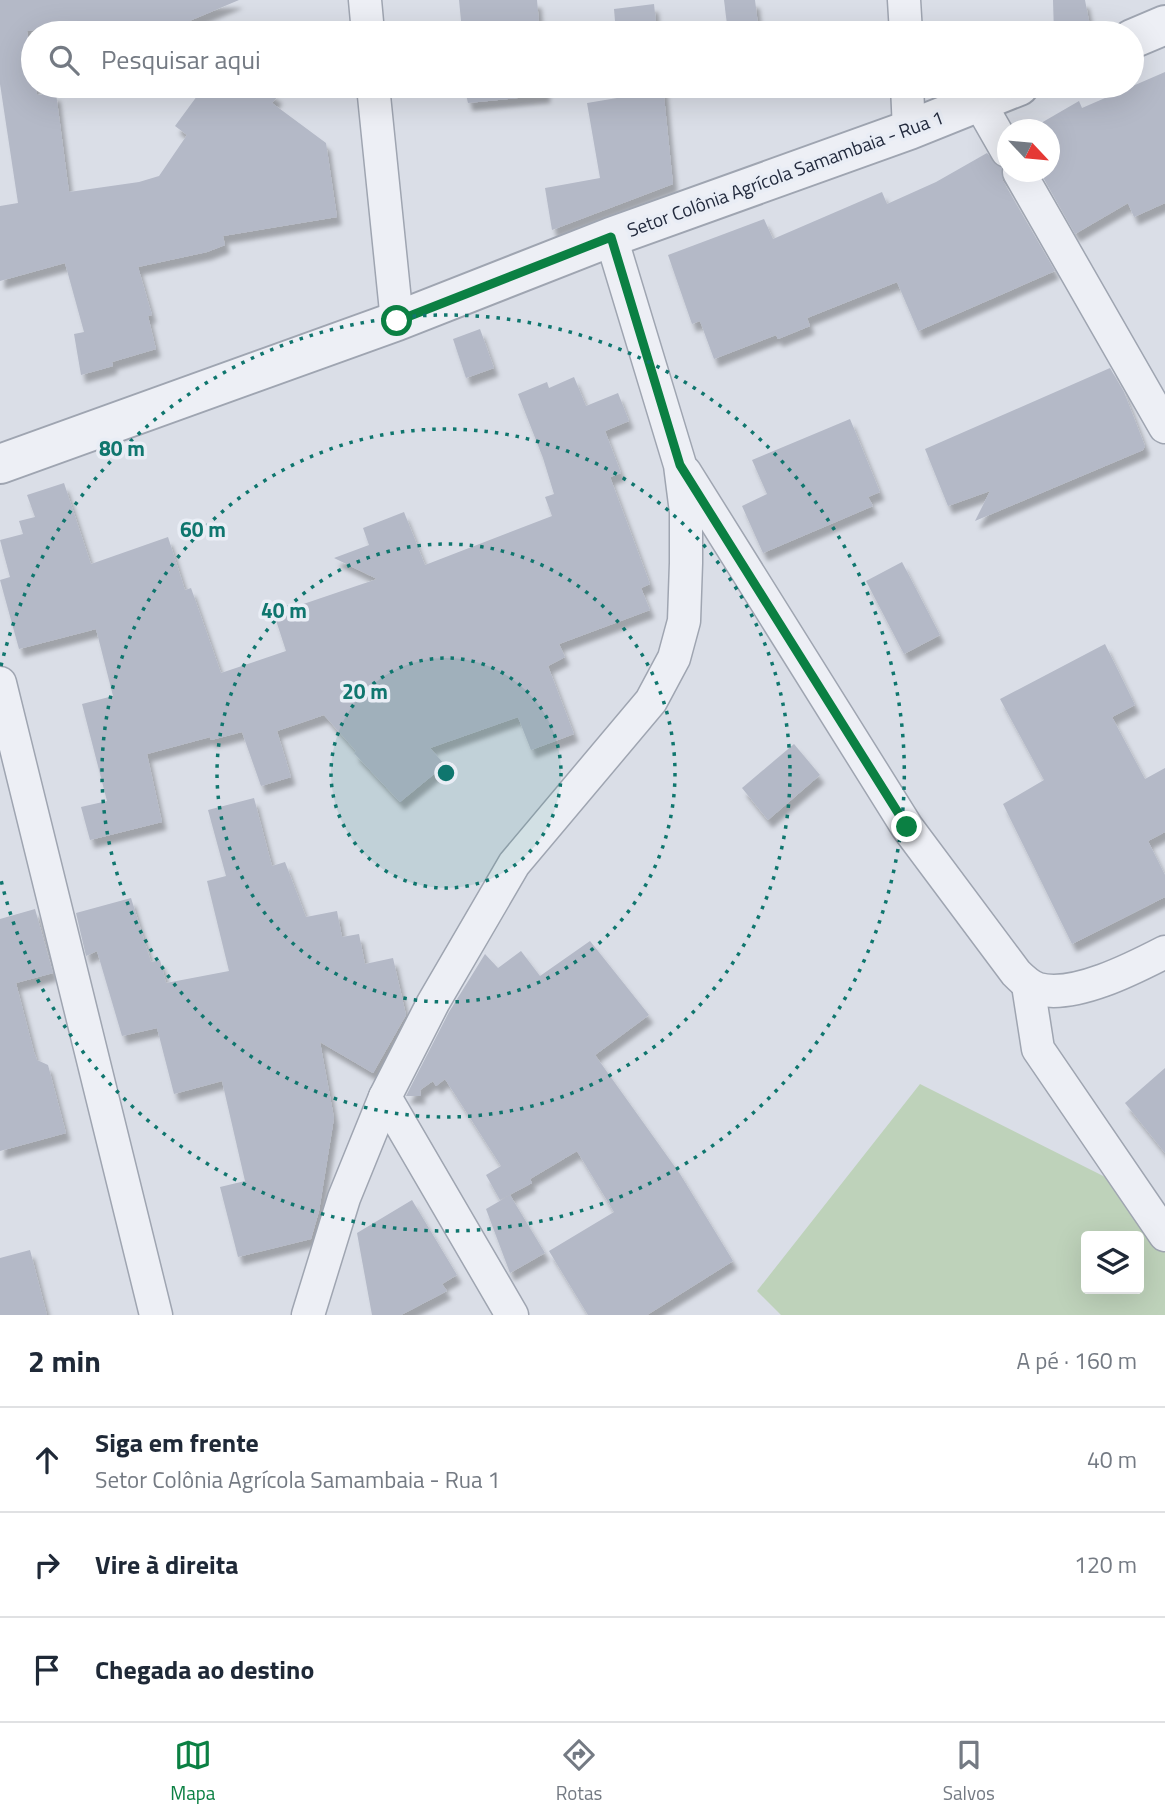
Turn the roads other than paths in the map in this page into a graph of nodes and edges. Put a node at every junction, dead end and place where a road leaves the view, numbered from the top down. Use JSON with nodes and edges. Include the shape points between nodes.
{"nodes":[{"id":1,"x":365,"y":0,"type":"edge"},
{"id":2,"x":904,"y":0,"type":"edge"},
{"id":3,"x":367,"y":21,"type":"edge"},
{"id":4,"x":905,"y":21,"type":"edge"},
{"id":5,"x":1165,"y":25,"type":"edge"},
{"id":6,"x":1144,"y":34,"type":"edge"},
{"id":7,"x":374,"y":98,"type":"edge"},
{"id":8,"x":908,"y":98,"type":"edge"},
{"id":9,"x":989,"y":98,"type":"edge"},
{"id":10,"x":979,"y":102,"type":"junction"},
{"id":11,"x":909,"y":130,"type":"junction"},
{"id":12,"x":997,"y":134,"type":"edge"},
{"id":13,"x":1025,"y":182,"type":"edge"},
{"id":14,"x":611,"y":237,"type":"junction"},
{"id":15,"x":397,"y":321,"type":"junction"},
{"id":16,"x":1165,"y":426,"type":"edge"},
{"id":17,"x":0,"y":464,"type":"edge"},
{"id":18,"x":680,"y":465,"type":"junction"},
{"id":19,"x":0,"y":683,"type":"edge"},
{"id":20,"x":1165,"y":952,"type":"edge"},
{"id":21,"x":1028,"y":985,"type":"junction"},
{"id":22,"x":385,"y":1097,"type":"junction"},
{"id":23,"x":1165,"y":1235,"type":"edge"},
{"id":24,"x":156,"y":1315,"type":"edge"},
{"id":25,"x":308,"y":1315,"type":"edge"},
{"id":26,"x":512,"y":1315,"type":"edge"}],
"edges":[{"from":1,"to":3,"type":"street"},
{"from":2,"to":4,"type":"street"},
{"from":5,"to":6,"type":"street"},
{"from":7,"to":15,"type":"street"},
{"from":8,"to":11,"type":"street"},
{"from":9,"to":10,"type":"street","name":"Setor Colônia Agrícola Samambaia - Rua 1"},
{"from":10,"to":11,"type":"street","name":"Setor Colônia Agrícola Samambaia - Rua 1"},
{"from":10,"to":12,"type":"street"},
{"from":11,"to":14,"type":"street","name":"Setor Colônia Agrícola Samambaia - Rua 1"},
{"from":13,"to":16,"type":"street"},
{"from":14,"to":15,"type":"street","name":"Setor Colônia Agrícola Samambaia - Rua 1"},
{"from":14,"to":18,"type":"street"},
{"from":15,"to":17,"type":"street","name":"Setor Colônia Agrícola Samambaia - Rua 1"},
{"from":18,"to":21,"type":"street","via":[[907,827]]},
{"from":18,"to":22,"type":"street","via":[[686,574],[684,621],[674,658],[651,701],[514,864]]},
{"from":19,"to":24,"type":"street"},
{"from":20,"to":21,"type":"street","via":[[1109,978],[1069,989]]},
{"from":21,"to":23,"type":"street","via":[[1038,1049]]},
{"from":22,"to":25,"type":"street","via":[[344,1198]]},
{"from":22,"to":26,"type":"street"}]}
